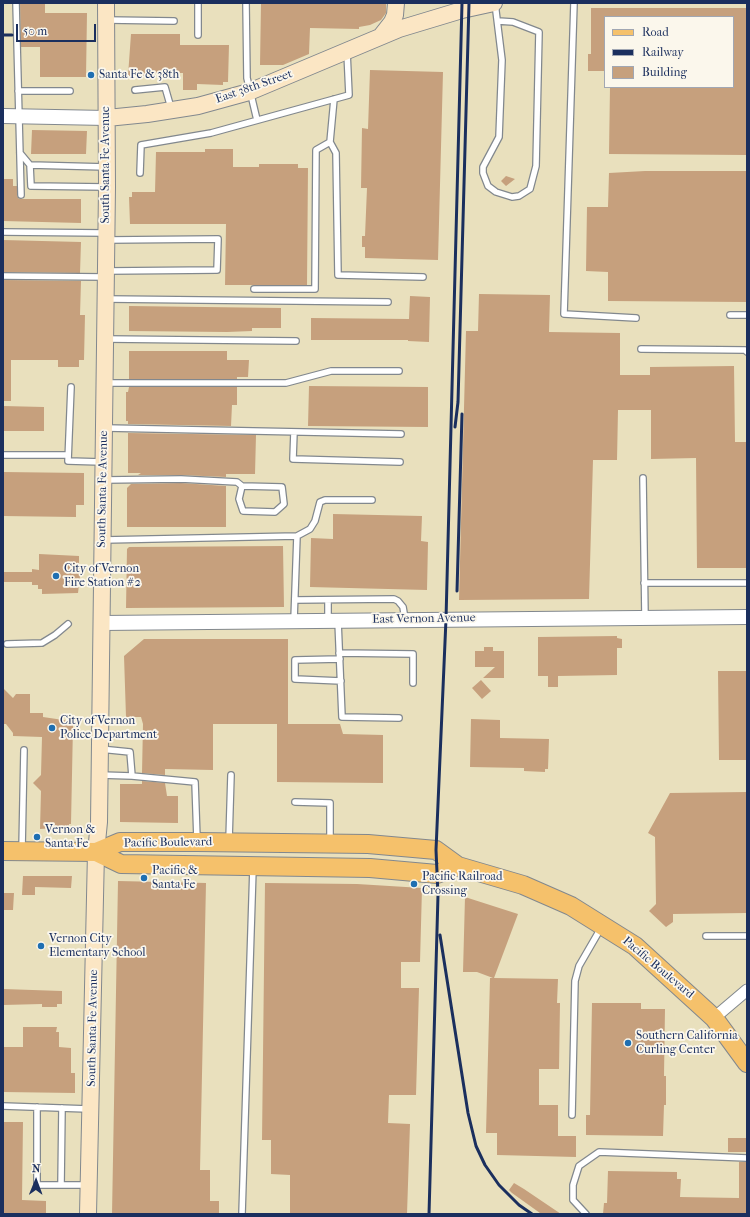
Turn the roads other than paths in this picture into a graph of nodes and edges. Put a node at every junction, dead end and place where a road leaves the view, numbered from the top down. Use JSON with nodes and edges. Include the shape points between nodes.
{"nodes":[{"id":1,"x":16,"y":3,"type":"edge"},
{"id":2,"x":106,"y":3,"type":"edge"},
{"id":3,"x":198,"y":3,"type":"edge"},
{"id":4,"x":246,"y":3,"type":"edge"},
{"id":5,"x":396,"y":3,"type":"edge"},
{"id":6,"x":495,"y":3,"type":"edge"},
{"id":7,"x":574,"y":3,"type":"edge"},
{"id":8,"x":106,"y":20,"type":"junction"},
{"id":9,"x":174,"y":21,"type":"dead end"},
{"id":10,"x":498,"y":21,"type":"junction"},
{"id":11,"x":198,"y":34,"type":"dead end"},
{"id":12,"x":381,"y":36,"type":"junction"},
{"id":13,"x":347,"y":51,"type":"junction"},
{"id":14,"x":135,"y":90,"type":"dead end"},
{"id":15,"x":18,"y":91,"type":"junction"},
{"id":16,"x":70,"y":91,"type":"dead end"},
{"id":17,"x":249,"y":92,"type":"junction"},
{"id":18,"x":334,"y":99,"type":"junction"},
{"id":19,"x":171,"y":110,"type":"junction"},
{"id":20,"x":3,"y":116,"type":"edge"},
{"id":21,"x":18,"y":116,"type":"junction"},
{"id":22,"x":106,"y":118,"type":"junction"},
{"id":23,"x":256,"y":120,"type":"junction"},
{"id":24,"x":330,"y":142,"type":"junction"},
{"id":25,"x":20,"y":153,"type":"junction"},
{"id":26,"x":30,"y":165,"type":"junction"},
{"id":27,"x":107,"y":167,"type":"junction"},
{"id":28,"x":140,"y":173,"type":"dead end"},
{"id":29,"x":106,"y":186,"type":"junction"},
{"id":30,"x":22,"y":195,"type":"dead end"},
{"id":31,"x":3,"y":232,"type":"edge"},
{"id":32,"x":105,"y":237,"type":"junction"},
{"id":33,"x":105,"y":274,"type":"junction"},
{"id":34,"x":3,"y":276,"type":"edge"},
{"id":35,"x":423,"y":276,"type":"dead end"},
{"id":36,"x":254,"y":289,"type":"dead end"},
{"id":37,"x":105,"y":299,"type":"junction"},
{"id":38,"x":388,"y":302,"type":"dead end"},
{"id":39,"x":730,"y":315,"type":"dead end"},
{"id":40,"x":747,"y":315,"type":"edge"},
{"id":41,"x":636,"y":318,"type":"dead end"},
{"id":42,"x":105,"y":339,"type":"junction"},
{"id":43,"x":296,"y":341,"type":"dead end"},
{"id":44,"x":641,"y":350,"type":"dead end"},
{"id":45,"x":747,"y":352,"type":"edge"},
{"id":46,"x":399,"y":371,"type":"dead end"},
{"id":47,"x":104,"y":383,"type":"junction"},
{"id":48,"x":71,"y":388,"type":"dead end"},
{"id":49,"x":104,"y":428,"type":"junction"},
{"id":50,"x":294,"y":432,"type":"junction"},
{"id":51,"x":401,"y":434,"type":"dead end"},
{"id":52,"x":3,"y":455,"type":"edge"},
{"id":53,"x":68,"y":455,"type":"junction"},
{"id":54,"x":103,"y":462,"type":"junction"},
{"id":55,"x":400,"y":462,"type":"dead end"},
{"id":56,"x":643,"y":478,"type":"dead end"},
{"id":57,"x":103,"y":480,"type":"junction"},
{"id":58,"x":242,"y":486,"type":"junction"},
{"id":59,"x":372,"y":500,"type":"dead end"},
{"id":60,"x":297,"y":536,"type":"junction"},
{"id":61,"x":102,"y":540,"type":"junction"},
{"id":62,"x":644,"y":583,"type":"junction"},
{"id":63,"x":747,"y":583,"type":"edge"},
{"id":64,"x":295,"y":600,"type":"junction"},
{"id":65,"x":328,"y":600,"type":"junction"},
{"id":66,"x":747,"y":616,"type":"edge"},
{"id":67,"x":645,"y":617,"type":"junction"},
{"id":68,"x":294,"y":620,"type":"junction"},
{"id":69,"x":333,"y":620,"type":"junction"},
{"id":70,"x":405,"y":620,"type":"junction"},
{"id":71,"x":101,"y":622,"type":"junction"},
{"id":72,"x":68,"y":624,"type":"dead end"},
{"id":73,"x":6,"y":644,"type":"dead end"},
{"id":74,"x":340,"y":656,"type":"junction"},
{"id":75,"x":341,"y":681,"type":"junction"},
{"id":76,"x":413,"y":683,"type":"dead end"},
{"id":77,"x":399,"y":718,"type":"dead end"},
{"id":78,"x":100,"y":749,"type":"junction"},
{"id":79,"x":24,"y":750,"type":"dead end"},
{"id":80,"x":100,"y":775,"type":"junction"},
{"id":81,"x":231,"y":775,"type":"dead end"},
{"id":82,"x":132,"y":776,"type":"junction"},
{"id":83,"x":295,"y":802,"type":"dead end"},
{"id":84,"x":197,"y":842,"type":"junction"},
{"id":85,"x":229,"y":842,"type":"junction"},
{"id":86,"x":330,"y":843,"type":"junction"},
{"id":87,"x":3,"y":851,"type":"edge"},
{"id":88,"x":22,"y":851,"type":"junction"},
{"id":89,"x":96,"y":852,"type":"junction"},
{"id":90,"x":253,"y":866,"type":"junction"},
{"id":91,"x":458,"y":866,"type":"junction"},
{"id":92,"x":603,"y":924,"type":"junction"},
{"id":93,"x":706,"y":936,"type":"dead end"},
{"id":94,"x":747,"y":936,"type":"edge"},
{"id":95,"x":747,"y":990,"type":"edge"},
{"id":96,"x":714,"y":1018,"type":"junction"},
{"id":97,"x":747,"y":1063,"type":"edge"},
{"id":98,"x":3,"y":1106,"type":"edge"},
{"id":99,"x":38,"y":1107,"type":"junction"},
{"id":100,"x":62,"y":1108,"type":"junction"},
{"id":101,"x":91,"y":1109,"type":"junction"},
{"id":102,"x":572,"y":1115,"type":"dead end"},
{"id":103,"x":747,"y":1158,"type":"edge"},
{"id":104,"x":61,"y":1185,"type":"junction"},
{"id":105,"x":89,"y":1185,"type":"junction"},
{"id":106,"x":88,"y":1214,"type":"edge"},
{"id":107,"x":242,"y":1214,"type":"edge"},
{"id":108,"x":586,"y":1214,"type":"edge"}],
"edges":[{"from":1,"to":15,"type":"lane"},
{"from":2,"to":8,"type":"main road","name":"South Santa Fe Avenue"},
{"from":3,"to":11,"type":"lane"},
{"from":4,"to":17,"type":"lane"},
{"from":5,"to":12,"type":"main road","via":[[395,15]]},
{"from":6,"to":10,"type":"lane"},
{"from":6,"to":12,"type":"main road","name":"East 38th Street","via":[[427,19]]},
{"from":7,"to":41,"type":"lane","via":[[564,314]]},
{"from":8,"to":9,"type":"lane"},
{"from":8,"to":22,"type":"main road","name":"South Santa Fe Avenue"},
{"from":10,"to":10,"type":"lane","via":[[502,60],[499,137],[483,167],[483,173],[488,186],[496,192],[512,197],[530,190],[536,166],[539,32],[513,22]]},
{"from":12,"to":13,"type":"main road","name":"East 38th Street"},
{"from":13,"to":17,"type":"main road","name":"East 38th Street"},
{"from":13,"to":18,"type":"lane","via":[[349,95]]},
{"from":14,"to":19,"type":"lane","via":[[165,86]]},
{"from":15,"to":16,"type":"lane"},
{"from":15,"to":21,"type":"lane"},
{"from":17,"to":19,"type":"main road","name":"East 38th Street","via":[[198,106]]},
{"from":17,"to":23,"type":"lane"},
{"from":18,"to":23,"type":"lane"},
{"from":18,"to":24,"type":"lane"},
{"from":19,"to":22,"type":"main road","name":"East 38th Street"},
{"from":20,"to":21,"type":"street","name":"East 38th Street"},
{"from":21,"to":22,"type":"street","name":"East 38th Street"},
{"from":21,"to":25,"type":"lane"},
{"from":22,"to":27,"type":"main road","name":"South Santa Fe Avenue"},
{"from":23,"to":28,"type":"lane","via":[[211,133],[141,145]]},
{"from":24,"to":35,"type":"lane","via":[[336,153],[338,275]]},
{"from":24,"to":36,"type":"lane","via":[[316,150],[315,289]]},
{"from":25,"to":26,"type":"lane"},
{"from":25,"to":30,"type":"lane"},
{"from":26,"to":27,"type":"lane"},
{"from":26,"to":29,"type":"lane","via":[[31,186]]},
{"from":27,"to":29,"type":"main road","name":"South Santa Fe Avenue"},
{"from":29,"to":32,"type":"main road","name":"South Santa Fe Avenue"},
{"from":31,"to":32,"type":"lane"},
{"from":32,"to":33,"type":"main road","name":"South Santa Fe Avenue"},
{"from":32,"to":33,"type":"lane","via":[[218,239],[217,270]]},
{"from":33,"to":34,"type":"lane"},
{"from":33,"to":37,"type":"main road","name":"South Santa Fe Avenue"},
{"from":37,"to":38,"type":"lane"},
{"from":37,"to":42,"type":"main road","name":"South Santa Fe Avenue"},
{"from":39,"to":40,"type":"lane"},
{"from":42,"to":43,"type":"lane"},
{"from":42,"to":47,"type":"main road","name":"South Santa Fe Avenue"},
{"from":44,"to":45,"type":"lane"},
{"from":46,"to":47,"type":"lane","via":[[331,371],[286,383]]},
{"from":47,"to":49,"type":"main road","name":"South Santa Fe Avenue"},
{"from":48,"to":53,"type":"lane"},
{"from":49,"to":50,"type":"lane"},
{"from":49,"to":54,"type":"main road","name":"South Santa Fe Avenue"},
{"from":50,"to":51,"type":"lane"},
{"from":50,"to":55,"type":"lane","via":[[293,459]]},
{"from":52,"to":53,"type":"lane"},
{"from":53,"to":54,"type":"lane","via":[[68,461]]},
{"from":54,"to":57,"type":"main road","name":"South Santa Fe Avenue"},
{"from":56,"to":62,"type":"lane"},
{"from":57,"to":58,"type":"lane","via":[[237,482]]},
{"from":57,"to":61,"type":"main road","name":"South Santa Fe Avenue"},
{"from":58,"to":58,"type":"lane","via":[[282,487],[284,504],[275,512],[244,511],[239,499]]},
{"from":59,"to":60,"type":"lane","via":[[320,502],[310,529]]},
{"from":60,"to":61,"type":"lane"},
{"from":60,"to":64,"type":"lane"},
{"from":61,"to":71,"type":"main road","name":"South Santa Fe Avenue"},
{"from":62,"to":63,"type":"lane"},
{"from":62,"to":67,"type":"lane"},
{"from":64,"to":65,"type":"lane"},
{"from":64,"to":68,"type":"lane"},
{"from":65,"to":69,"type":"lane"},
{"from":65,"to":70,"type":"lane","via":[[398,601],[403,607]]},
{"from":66,"to":67,"type":"street","name":"East Vernon Avenue"},
{"from":67,"to":70,"type":"street","name":"East Vernon Avenue"},
{"from":68,"to":69,"type":"street","name":"East Vernon Avenue"},
{"from":68,"to":71,"type":"street","name":"East Vernon Avenue"},
{"from":69,"to":70,"type":"street","name":"East Vernon Avenue"},
{"from":69,"to":74,"type":"lane"},
{"from":71,"to":78,"type":"main road","name":"South Santa Fe Avenue"},
{"from":72,"to":73,"type":"lane","via":[[42,642]]},
{"from":74,"to":75,"type":"lane"},
{"from":74,"to":75,"type":"lane","via":[[295,660],[295,679]]},
{"from":74,"to":76,"type":"lane","via":[[413,654]]},
{"from":75,"to":77,"type":"lane","via":[[342,717]]},
{"from":78,"to":80,"type":"main road","name":"South Santa Fe Avenue"},
{"from":78,"to":82,"type":"lane","via":[[130,752]]},
{"from":79,"to":88,"type":"lane"},
{"from":80,"to":82,"type":"lane"},
{"from":80,"to":89,"type":"main road","name":"South Santa Fe Avenue"},
{"from":81,"to":85,"type":"lane"},
{"from":82,"to":84,"type":"lane","via":[[195,782]]},
{"from":83,"to":86,"type":"lane","via":[[330,803]]},
{"from":84,"to":85,"type":"main road","name":"Pacific Boulevard"},
{"from":84,"to":89,"type":"main road","name":"Pacific Boulevard","via":[[120,842]]},
{"from":85,"to":86,"type":"main road","name":"Pacific Boulevard"},
{"from":86,"to":91,"type":"main road","name":"Pacific Boulevard","via":[[406,846],[436,850]]},
{"from":87,"to":88,"type":"main road"},
{"from":88,"to":89,"type":"main road"},
{"from":89,"to":90,"type":"main road","name":"Pacific Boulevard","via":[[121,864]]},
{"from":89,"to":101,"type":"main road","name":"South Santa Fe Avenue"},
{"from":90,"to":91,"type":"main road","name":"Pacific Boulevard","via":[[370,868],[437,874]]},
{"from":90,"to":107,"type":"lane"},
{"from":91,"to":92,"type":"main road","name":"Pacific Boulevard","via":[[523,885]]},
{"from":92,"to":96,"type":"main road","name":"Pacific Boulevard","via":[[641,951]]},
{"from":92,"to":102,"type":"lane","via":[[579,966],[575,981]]},
{"from":93,"to":94,"type":"lane"},
{"from":95,"to":96,"type":"street"},
{"from":96,"to":97,"type":"main road","name":"Pacific Boulevard"},
{"from":98,"to":99,"type":"lane"},
{"from":99,"to":100,"type":"lane"},
{"from":99,"to":104,"type":"lane","via":[[37,1185]]},
{"from":100,"to":101,"type":"lane"},
{"from":100,"to":104,"type":"lane"},
{"from":101,"to":105,"type":"main road","name":"South Santa Fe Avenue"},
{"from":103,"to":108,"type":"lane","via":[[599,1152],[579,1166],[573,1185],[573,1200]]},
{"from":104,"to":105,"type":"lane"},
{"from":105,"to":106,"type":"main road","name":"South Santa Fe Avenue"}]}
